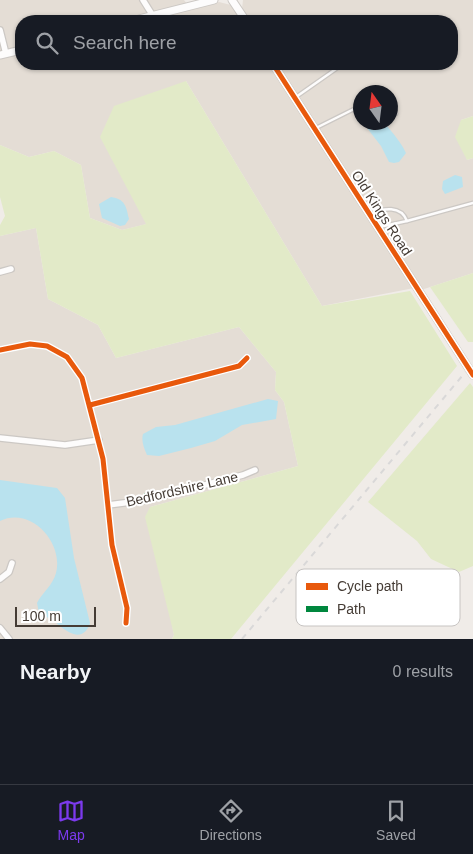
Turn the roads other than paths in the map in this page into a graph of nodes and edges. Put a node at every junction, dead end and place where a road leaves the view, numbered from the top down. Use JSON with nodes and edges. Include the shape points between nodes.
{"nodes":[{"id":1,"x":143,"y":0,"type":"edge"},
{"id":2,"x":214,"y":0,"type":"edge"},
{"id":3,"x":232,"y":0,"type":"edge"},
{"id":4,"x":152,"y":15,"type":"edge"},
{"id":5,"x":157,"y":15,"type":"edge"},
{"id":6,"x":242,"y":15,"type":"edge"},
{"id":7,"x":0,"y":30,"type":"edge"},
{"id":8,"x":3,"y":54,"type":"edge"},
{"id":9,"x":277,"y":70,"type":"edge"},
{"id":10,"x":334,"y":70,"type":"edge"},
{"id":11,"x":294,"y":98,"type":"junction"},
{"id":12,"x":353,"y":109,"type":"edge"},
{"id":13,"x":314,"y":128,"type":"junction"},
{"id":14,"x":473,"y":203,"type":"edge"},
{"id":15,"x":369,"y":214,"type":"junction"},
{"id":16,"x":408,"y":221,"type":"junction"},
{"id":17,"x":378,"y":227,"type":"junction"},
{"id":18,"x":12,"y":269,"type":"dead end"},
{"id":19,"x":0,"y":272,"type":"edge"},
{"id":20,"x":0,"y":350,"type":"edge"},
{"id":21,"x":247,"y":358,"type":"dead end"},
{"id":22,"x":473,"y":375,"type":"edge"},
{"id":23,"x":90,"y":405,"type":"junction"},
{"id":24,"x":0,"y":438,"type":"edge"},
{"id":25,"x":99,"y":440,"type":"junction"},
{"id":26,"x":255,"y":470,"type":"dead end"},
{"id":27,"x":108,"y":505,"type":"junction"},
{"id":28,"x":12,"y":564,"type":"dead end"},
{"id":29,"x":0,"y":579,"type":"edge"},
{"id":30,"x":126,"y":623,"type":"dead end"},
{"id":31,"x":0,"y":628,"type":"edge"},
{"id":32,"x":9,"y":639,"type":"edge"}],
"edges":[{"from":1,"to":4,"type":"street"},
{"from":2,"to":5,"type":"street"},
{"from":3,"to":6,"type":"street"},
{"from":7,"to":8,"type":"street"},
{"from":9,"to":11,"type":"street","name":"Old Kings Road"},
{"from":10,"to":11,"type":"lane"},
{"from":11,"to":13,"type":"street","name":"Old Kings Road"},
{"from":12,"to":13,"type":"lane"},
{"from":13,"to":15,"type":"street","name":"Old Kings Road"},
{"from":14,"to":16,"type":"lane"},
{"from":15,"to":16,"type":"lane","via":[[387,208],[401,213]]},
{"from":15,"to":17,"type":"street","name":"Old Kings Road"},
{"from":16,"to":17,"type":"lane"},
{"from":17,"to":22,"type":"street","name":"Old Kings Road"},
{"from":18,"to":19,"type":"street"},
{"from":20,"to":23,"type":"street","via":[[30,344],[58,351],[78,370]]},
{"from":21,"to":23,"type":"street","via":[[239,366]]},
{"from":23,"to":25,"type":"street"},
{"from":24,"to":25,"type":"street","via":[[65,445]]},
{"from":25,"to":27,"type":"street"},
{"from":26,"to":27,"type":"street","name":"Bedfordshire Lane","via":[[147,500]]},
{"from":27,"to":30,"type":"street","via":[[112,545],[127,608]]},
{"from":28,"to":29,"type":"street","via":[[9,572]]},
{"from":31,"to":32,"type":"street"}]}
